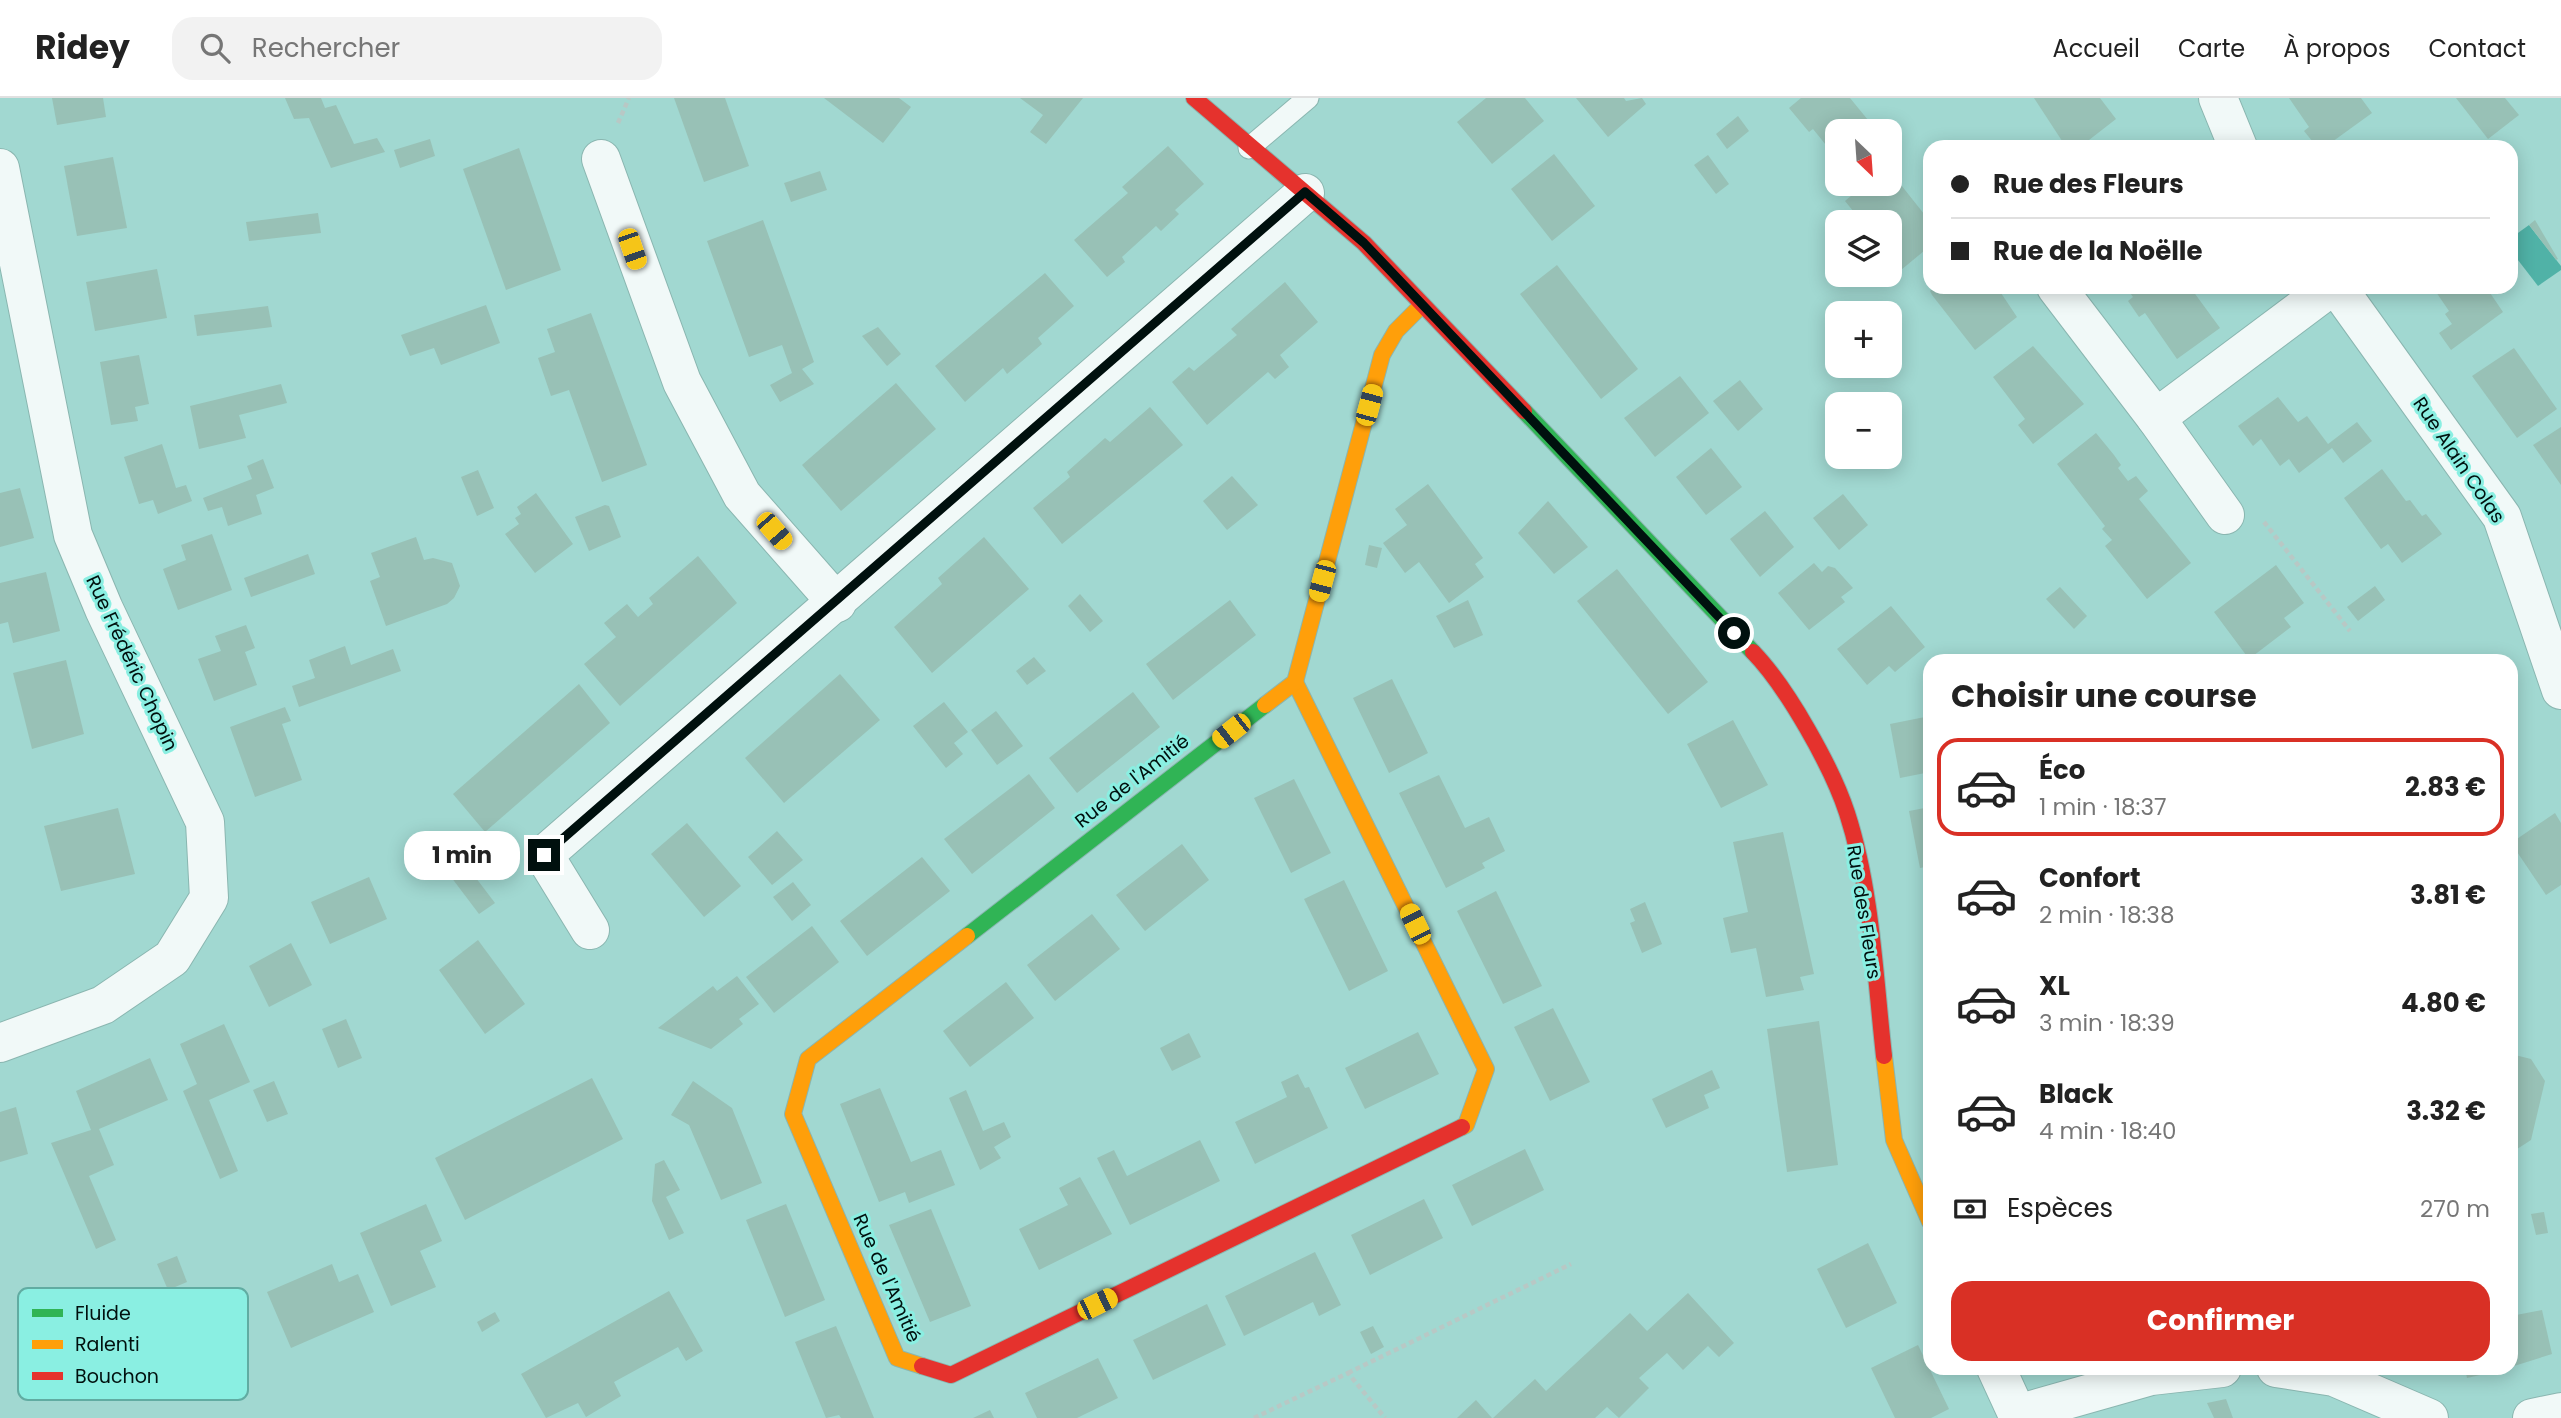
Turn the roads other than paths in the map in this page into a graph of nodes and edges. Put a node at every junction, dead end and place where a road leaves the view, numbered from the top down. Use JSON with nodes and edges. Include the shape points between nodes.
{"nodes":[{"id":1,"x":1194,"y":98,"type":"edge"},
{"id":2,"x":1308,"y":98,"type":"edge"},
{"id":3,"x":2218,"y":98,"type":"edge"},
{"id":4,"x":2235,"y":140,"type":"edge"},
{"id":5,"x":1249,"y":148,"type":"junction"},
{"id":6,"x":601,"y":159,"type":"dead end"},
{"id":7,"x":0,"y":168,"type":"edge"},
{"id":8,"x":1305,"y":192,"type":"junction"},
{"id":9,"x":2061,"y":294,"type":"edge"},
{"id":10,"x":2322,"y":294,"type":"edge"},
{"id":11,"x":2342,"y":294,"type":"edge"},
{"id":12,"x":1422,"y":305,"type":"junction"},
{"id":13,"x":2156,"y":418,"type":"junction"},
{"id":14,"x":2225,"y":515,"type":"road end"},
{"id":15,"x":837,"y":603,"type":"junction"},
{"id":16,"x":1295,"y":682,"type":"junction"},
{"id":17,"x":2561,"y":690,"type":"edge"},
{"id":18,"x":590,"y":930,"type":"dead end"},
{"id":19,"x":0,"y":1043,"type":"edge"},
{"id":20,"x":1923,"y":1206,"type":"edge"},
{"id":21,"x":1999,"y":1375,"type":"edge"},
{"id":22,"x":2160,"y":1375,"type":"edge"},
{"id":23,"x":2321,"y":1375,"type":"edge"},
{"id":24,"x":2561,"y":1412,"type":"edge"},
{"id":25,"x":2018,"y":1416,"type":"edge"},
{"id":26,"x":2429,"y":1418,"type":"edge"},
{"id":27,"x":2532,"y":1418,"type":"edge"}],
"edges":[{"from":1,"to":5,"type":"street","name":"Rue des Fleurs"},
{"from":2,"to":5,"type":"lane"},
{"from":3,"to":4,"type":"street"},
{"from":5,"to":8,"type":"street","name":"Rue des Fleurs"},
{"from":6,"to":15,"type":"street","via":[[682,382],[742,495]]},
{"from":7,"to":19,"type":"street","name":"Rue Frédéric Chopin","via":[[73,535],[205,822],[209,898],[172,958],[103,1005]]},
{"from":8,"to":12,"type":"street","name":"Rue des Fleurs","via":[[1364,243]]},
{"from":8,"to":15,"type":"street"},
{"from":9,"to":13,"type":"street"},
{"from":10,"to":13,"type":"street"},
{"from":11,"to":17,"type":"street","name":"Rue Alain Colas","via":[[2502,517]]},
{"from":12,"to":16,"type":"street","via":[[1396,331],[1382,355]]},
{"from":12,"to":20,"type":"street","name":"Rue des Fleurs","via":[[1770,671],[1810,735],[1847,812],[1864,886],[1894,1140]]},
{"from":13,"to":14,"type":"street"},
{"from":15,"to":18,"type":"street","via":[[544,855]]},
{"from":16,"to":16,"type":"street","name":"Rue de l'Amitié","via":[[808,1059],[793,1114],[897,1358],[951,1375],[1466,1125],[1486,1069]]},
{"from":21,"to":25,"type":"street"},
{"from":22,"to":25,"type":"street"},
{"from":23,"to":26,"type":"street"},
{"from":24,"to":27,"type":"street"}]}
